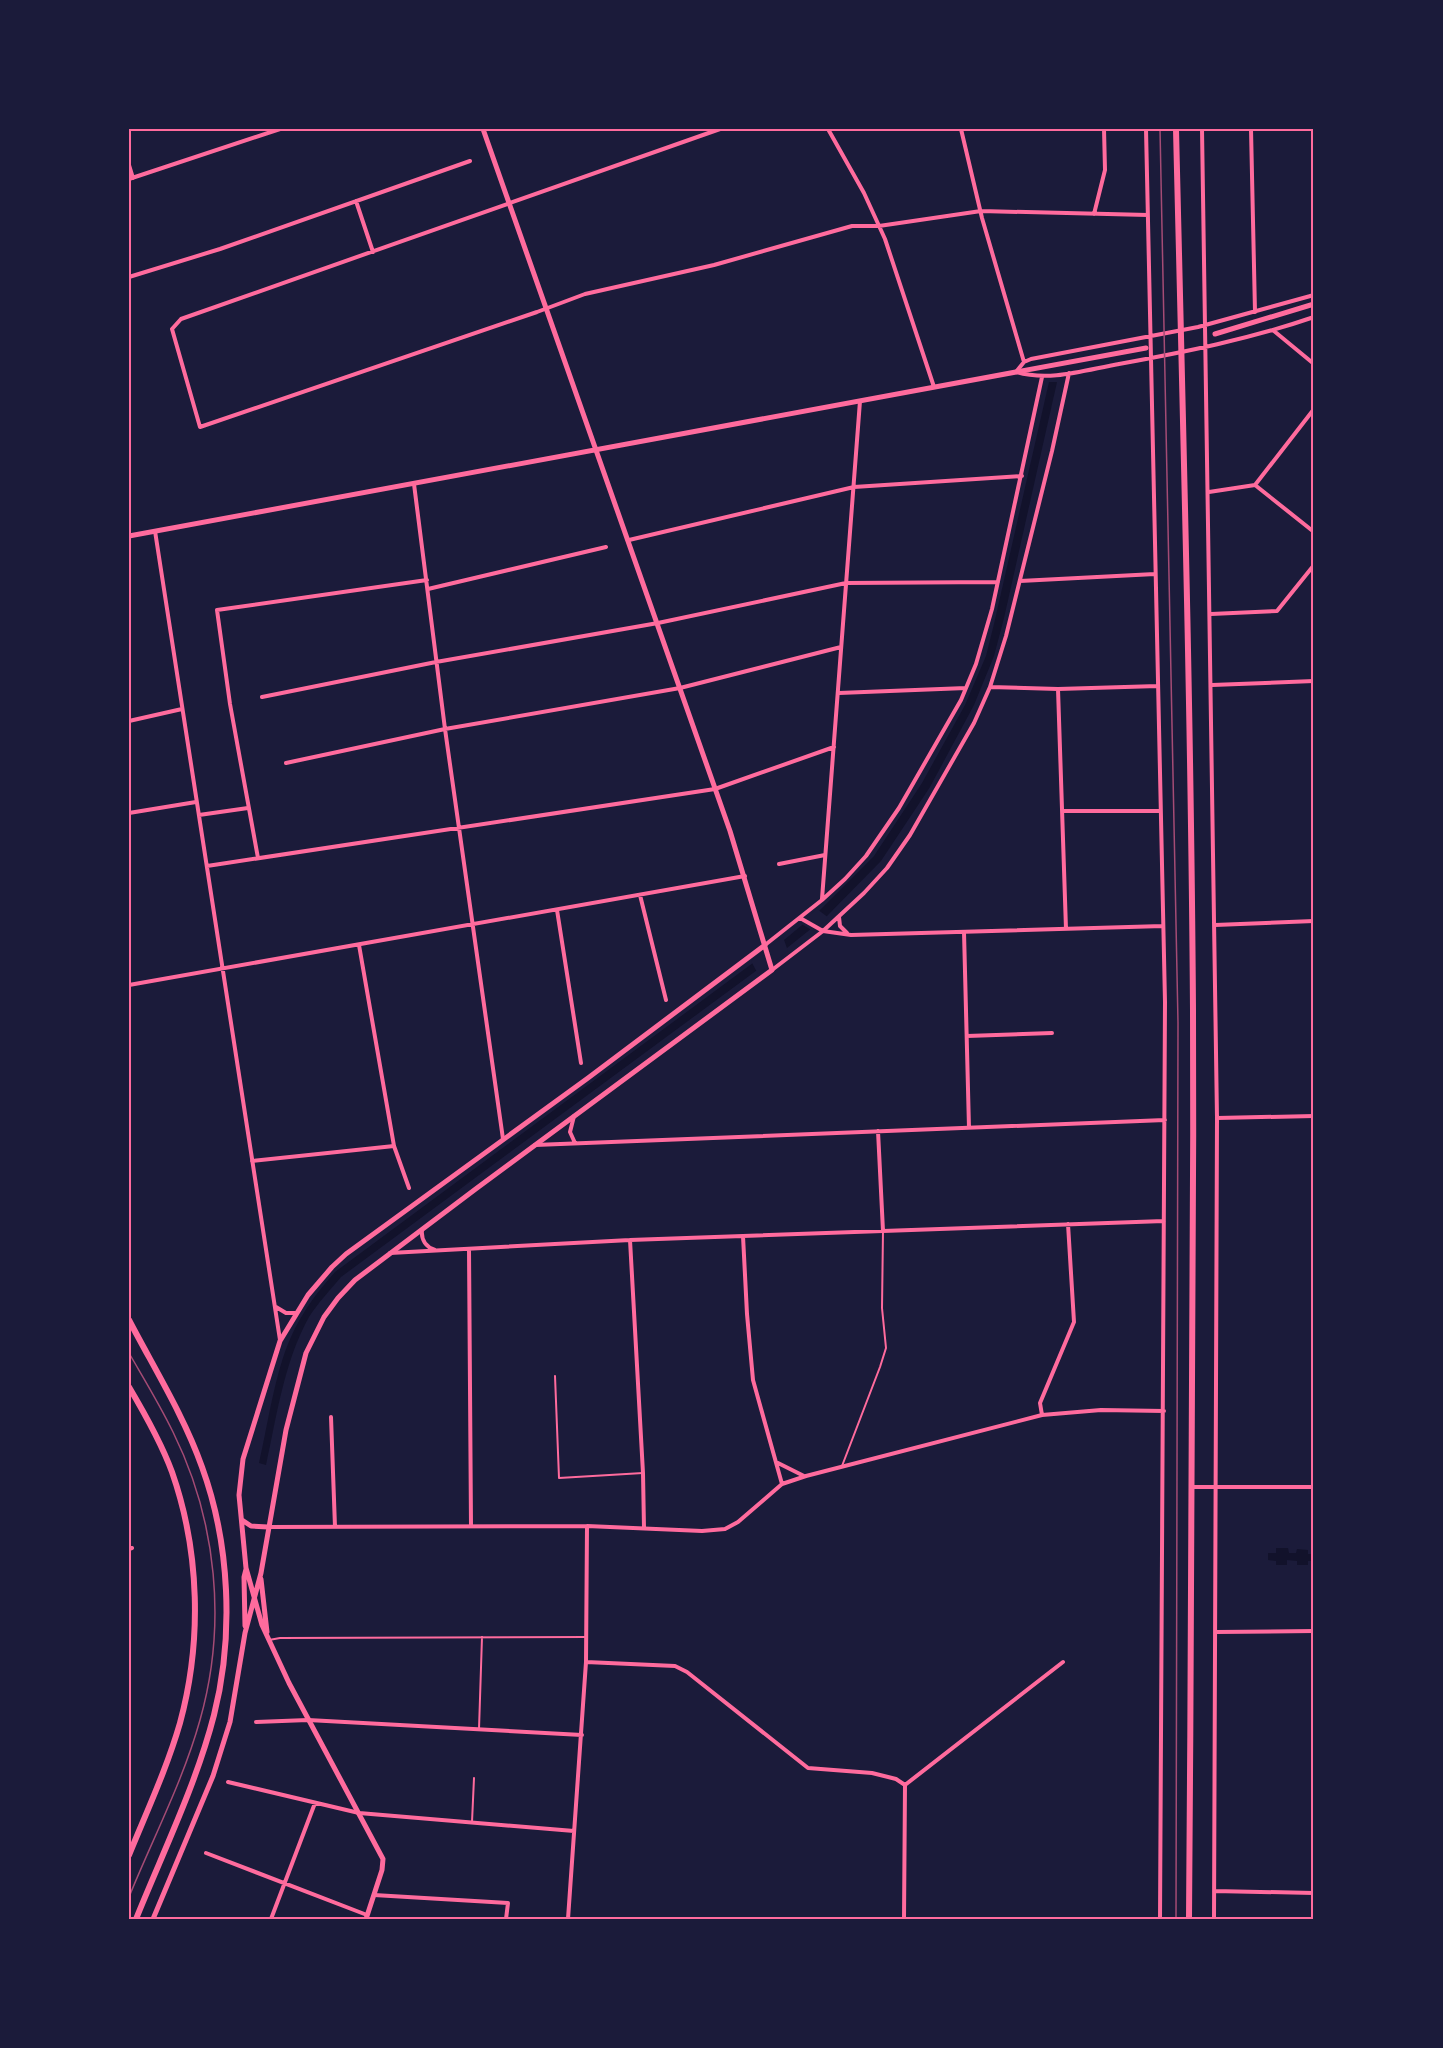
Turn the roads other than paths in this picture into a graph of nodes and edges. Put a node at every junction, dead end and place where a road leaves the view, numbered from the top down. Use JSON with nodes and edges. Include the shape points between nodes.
{"nodes":[{"id":1,"x":280,"y":129,"type":"edge"},
{"id":2,"x":483,"y":129,"type":"edge"},
{"id":3,"x":720,"y":129,"type":"edge"},
{"id":4,"x":828,"y":129,"type":"edge"},
{"id":5,"x":961,"y":129,"type":"edge"},
{"id":6,"x":1104,"y":129,"type":"edge"},
{"id":7,"x":1146,"y":129,"type":"edge"},
{"id":8,"x":1176,"y":129,"type":"edge"},
{"id":9,"x":1202,"y":129,"type":"edge"},
{"id":10,"x":1251,"y":129,"type":"edge"},
{"id":11,"x":470,"y":161,"type":"dead end"},
{"id":12,"x":129,"y":165,"type":"edge"},
{"id":13,"x":131,"y":179,"type":"edge"},
{"id":14,"x":356,"y":201,"type":"junction"},
{"id":15,"x":509,"y":203,"type":"junction"},
{"id":16,"x":981,"y":211,"type":"junction"},
{"id":17,"x":1094,"y":214,"type":"junction"},
{"id":18,"x":1148,"y":215,"type":"junction"},
{"id":19,"x":879,"y":226,"type":"junction"},
{"id":20,"x":373,"y":252,"type":"junction"},
{"id":21,"x":129,"y":276,"type":"edge"},
{"id":22,"x":1314,"y":295,"type":"edge"},
{"id":23,"x":1314,"y":304,"type":"edge"},
{"id":24,"x":547,"y":308,"type":"junction"},
{"id":25,"x":1255,"y":312,"type":"junction"},
{"id":26,"x":1314,"y":317,"type":"edge"},
{"id":27,"x":1206,"y":325,"type":"junction"},
{"id":28,"x":1181,"y":330,"type":"junction"},
{"id":29,"x":1274,"y":331,"type":"junction"},
{"id":30,"x":1215,"y":334,"type":"dead end"},
{"id":31,"x":1152,"y":337,"type":"junction"},
{"id":32,"x":1206,"y":346,"type":"junction"},
{"id":33,"x":1146,"y":348,"type":"dead end"},
{"id":34,"x":1181,"y":352,"type":"junction"},
{"id":35,"x":1152,"y":358,"type":"junction"},
{"id":36,"x":1024,"y":362,"type":"junction"},
{"id":37,"x":1314,"y":364,"type":"edge"},
{"id":38,"x":1016,"y":372,"type":"junction"},
{"id":39,"x":1069,"y":373,"type":"junction"},
{"id":40,"x":1042,"y":377,"type":"junction"},
{"id":41,"x":933,"y":387,"type":"junction"},
{"id":42,"x":861,"y":400,"type":"junction"},
{"id":43,"x":1314,"y":409,"type":"edge"},
{"id":44,"x":597,"y":449,"type":"junction"},
{"id":45,"x":1022,"y":476,"type":"junction"},
{"id":46,"x":414,"y":483,"type":"junction"},
{"id":47,"x":1255,"y":485,"type":"junction"},
{"id":48,"x":854,"y":487,"type":"junction"},
{"id":49,"x":1209,"y":492,"type":"junction"},
{"id":50,"x":154,"y":531,"type":"junction"},
{"id":51,"x":1314,"y":532,"type":"edge"},
{"id":52,"x":129,"y":536,"type":"edge"},
{"id":53,"x":629,"y":540,"type":"junction"},
{"id":54,"x":606,"y":547,"type":"dead end"},
{"id":55,"x":1314,"y":565,"type":"edge"},
{"id":56,"x":1155,"y":574,"type":"junction"},
{"id":57,"x":427,"y":580,"type":"junction"},
{"id":58,"x":1020,"y":581,"type":"junction"},
{"id":59,"x":998,"y":582,"type":"junction"},
{"id":60,"x":846,"y":583,"type":"junction"},
{"id":61,"x":428,"y":589,"type":"junction"},
{"id":62,"x":1211,"y":614,"type":"junction"},
{"id":63,"x":658,"y":623,"type":"junction"},
{"id":64,"x":841,"y":647,"type":"junction"},
{"id":65,"x":436,"y":662,"type":"junction"},
{"id":66,"x":1314,"y":681,"type":"edge"},
{"id":67,"x":1212,"y":685,"type":"junction"},
{"id":68,"x":1158,"y":686,"type":"junction"},
{"id":69,"x":990,"y":687,"type":"junction"},
{"id":70,"x":680,"y":688,"type":"junction"},
{"id":71,"x":966,"y":688,"type":"junction"},
{"id":72,"x":1058,"y":689,"type":"junction"},
{"id":73,"x":839,"y":693,"type":"junction"},
{"id":74,"x":262,"y":697,"type":"dead end"},
{"id":75,"x":182,"y":709,"type":"junction"},
{"id":76,"x":129,"y":721,"type":"edge"},
{"id":77,"x":445,"y":729,"type":"junction"},
{"id":78,"x":834,"y":747,"type":"junction"},
{"id":79,"x":286,"y":764,"type":"dead end"},
{"id":80,"x":715,"y":789,"type":"junction"},
{"id":81,"x":197,"y":802,"type":"junction"},
{"id":82,"x":248,"y":808,"type":"junction"},
{"id":83,"x":1062,"y":811,"type":"junction"},
{"id":84,"x":1161,"y":811,"type":"junction"},
{"id":85,"x":129,"y":813,"type":"edge"},
{"id":86,"x":199,"y":815,"type":"junction"},
{"id":87,"x":459,"y":826,"type":"junction"},
{"id":88,"x":825,"y":855,"type":"junction"},
{"id":89,"x":258,"y":858,"type":"junction"},
{"id":90,"x":779,"y":864,"type":"dead end"},
{"id":91,"x":207,"y":866,"type":"junction"},
{"id":92,"x":745,"y":876,"type":"junction"},
{"id":93,"x":640,"y":895,"type":"junction"},
{"id":94,"x":822,"y":900,"type":"junction"},
{"id":95,"x":557,"y":910,"type":"junction"},
{"id":96,"x":840,"y":916,"type":"junction"},
{"id":97,"x":802,"y":919,"type":"junction"},
{"id":98,"x":1314,"y":921,"type":"edge"},
{"id":99,"x":473,"y":924,"type":"junction"},
{"id":100,"x":1215,"y":925,"type":"junction"},
{"id":101,"x":1163,"y":926,"type":"junction"},
{"id":102,"x":1066,"y":929,"type":"junction"},
{"id":103,"x":821,"y":931,"type":"junction"},
{"id":104,"x":964,"y":932,"type":"junction"},
{"id":105,"x":850,"y":935,"type":"junction"},
{"id":106,"x":359,"y":945,"type":"junction"},
{"id":107,"x":765,"y":947,"type":"junction"},
{"id":108,"x":222,"y":968,"type":"junction"},
{"id":109,"x":772,"y":968,"type":"junction"},
{"id":110,"x":129,"y":985,"type":"edge"},
{"id":111,"x":666,"y":1000,"type":"dead end"},
{"id":112,"x":1052,"y":1033,"type":"dead end"},
{"id":113,"x":967,"y":1036,"type":"junction"},
{"id":114,"x":581,"y":1063,"type":"dead end"},
{"id":115,"x":574,"y":1116,"type":"junction"},
{"id":116,"x":1314,"y":1116,"type":"edge"},
{"id":117,"x":1217,"y":1118,"type":"junction"},
{"id":118,"x":1165,"y":1120,"type":"junction"},
{"id":119,"x":969,"y":1128,"type":"junction"},
{"id":120,"x":878,"y":1131,"type":"junction"},
{"id":121,"x":504,"y":1140,"type":"junction"},
{"id":122,"x":576,"y":1144,"type":"junction"},
{"id":123,"x":534,"y":1145,"type":"junction"},
{"id":124,"x":394,"y":1146,"type":"junction"},
{"id":125,"x":252,"y":1161,"type":"junction"},
{"id":126,"x":409,"y":1188,"type":"dead end"},
{"id":127,"x":1164,"y":1221,"type":"junction"},
{"id":128,"x":1068,"y":1224,"type":"junction"},
{"id":129,"x":422,"y":1228,"type":"junction"},
{"id":130,"x":883,"y":1231,"type":"junction"},
{"id":131,"x":743,"y":1236,"type":"junction"},
{"id":132,"x":630,"y":1240,"type":"junction"},
{"id":133,"x":470,"y":1249,"type":"junction"},
{"id":134,"x":438,"y":1251,"type":"junction"},
{"id":135,"x":389,"y":1253,"type":"junction"},
{"id":136,"x":275,"y":1307,"type":"junction"},
{"id":137,"x":296,"y":1313,"type":"junction"},
{"id":138,"x":129,"y":1320,"type":"edge"},
{"id":139,"x":280,"y":1341,"type":"junction"},
{"id":140,"x":555,"y":1376,"type":"dead end"},
{"id":141,"x":129,"y":1386,"type":"edge"},
{"id":142,"x":1164,"y":1411,"type":"junction"},
{"id":143,"x":1042,"y":1415,"type":"junction"},
{"id":144,"x":331,"y":1417,"type":"dead end"},
{"id":145,"x":775,"y":1462,"type":"junction"},
{"id":146,"x":841,"y":1468,"type":"junction"},
{"id":147,"x":643,"y":1473,"type":"junction"},
{"id":148,"x":806,"y":1476,"type":"junction"},
{"id":149,"x":782,"y":1484,"type":"junction"},
{"id":150,"x":1192,"y":1487,"type":"junction"},
{"id":151,"x":1314,"y":1487,"type":"edge"},
{"id":152,"x":1216,"y":1488,"type":"junction"},
{"id":153,"x":241,"y":1519,"type":"junction"},
{"id":154,"x":471,"y":1526,"type":"junction"},
{"id":155,"x":587,"y":1526,"type":"junction"},
{"id":156,"x":268,"y":1527,"type":"junction"},
{"id":157,"x":334,"y":1527,"type":"junction"},
{"id":158,"x":644,"y":1528,"type":"junction"},
{"id":159,"x":246,"y":1568,"type":"junction"},
{"id":160,"x":261,"y":1573,"type":"junction"},
{"id":161,"x":254,"y":1600,"type":"junction"},
{"id":162,"x":1314,"y":1631,"type":"edge"},
{"id":163,"x":1215,"y":1632,"type":"junction"},
{"id":164,"x":245,"y":1633,"type":"junction"},
{"id":165,"x":587,"y":1636,"type":"junction"},
{"id":166,"x":268,"y":1637,"type":"junction"},
{"id":167,"x":482,"y":1637,"type":"junction"},
{"id":168,"x":586,"y":1662,"type":"junction"},
{"id":169,"x":1063,"y":1662,"type":"dead end"},
{"id":170,"x":308,"y":1720,"type":"junction"},
{"id":171,"x":256,"y":1722,"type":"dead end"},
{"id":172,"x":479,"y":1729,"type":"junction"},
{"id":173,"x":582,"y":1735,"type":"junction"},
{"id":174,"x":129,"y":1767,"type":"edge"},
{"id":175,"x":129,"y":1773,"type":"edge"},
{"id":176,"x":474,"y":1778,"type":"dead end"},
{"id":177,"x":228,"y":1782,"type":"dead end"},
{"id":178,"x":905,"y":1785,"type":"junction"},
{"id":179,"x":315,"y":1803,"type":"junction"},
{"id":180,"x":359,"y":1813,"type":"junction"},
{"id":181,"x":472,"y":1822,"type":"junction"},
{"id":182,"x":574,"y":1830,"type":"junction"},
{"id":183,"x":206,"y":1854,"type":"dead end"},
{"id":184,"x":129,"y":1855,"type":"edge"},
{"id":185,"x":285,"y":1883,"type":"junction"},
{"id":186,"x":1214,"y":1891,"type":"junction"},
{"id":187,"x":1314,"y":1893,"type":"edge"},
{"id":188,"x":374,"y":1895,"type":"junction"},
{"id":189,"x":1314,"y":1899,"type":"edge"},
{"id":190,"x":367,"y":1917,"type":"edge"},
{"id":191,"x":136,"y":1919,"type":"edge"},
{"id":192,"x":153,"y":1919,"type":"edge"},
{"id":193,"x":271,"y":1919,"type":"edge"},
{"id":194,"x":506,"y":1919,"type":"edge"},
{"id":195,"x":568,"y":1919,"type":"edge"},
{"id":196,"x":904,"y":1919,"type":"edge"},
{"id":197,"x":1160,"y":1919,"type":"edge"},
{"id":198,"x":1189,"y":1919,"type":"edge"},
{"id":199,"x":1214,"y":1919,"type":"edge"},
{"id":200,"x":1313,"y":1919,"type":"edge"}],
"edges":[{"from":1,"to":13,"type":"street"},
{"from":2,"to":15,"type":"street"},
{"from":3,"to":15,"type":"street"},
{"from":4,"to":19,"type":"street"},
{"from":5,"to":16,"type":"street"},
{"from":6,"to":17,"type":"street","via":[[1105,170]]},
{"from":7,"to":18,"type":"street"},
{"from":8,"to":28,"type":"main road"},
{"from":9,"to":27,"type":"street"},
{"from":10,"to":25,"type":"street"},
{"from":11,"to":14,"type":"street"},
{"from":12,"to":13,"type":"street"},
{"from":14,"to":20,"type":"street"},
{"from":14,"to":21,"type":"street"},
{"from":15,"to":20,"type":"street"},
{"from":15,"to":24,"type":"street"},
{"from":16,"to":17,"type":"street"},
{"from":16,"to":19,"type":"street"},
{"from":16,"to":36,"type":"street"},
{"from":17,"to":18,"type":"street"},
{"from":18,"to":31,"type":"street"},
{"from":19,"to":24,"type":"street","via":[[844,228],[714,265],[585,294]]},
{"from":19,"to":41,"type":"street"},
{"from":20,"to":24,"type":"street","via":[[181,319],[172,329],[200,427]]},
{"from":22,"to":25,"type":"street"},
{"from":23,"to":30,"type":"street"},
{"from":24,"to":44,"type":"street"},
{"from":25,"to":27,"type":"street"},
{"from":26,"to":29,"type":"street"},
{"from":27,"to":28,"type":"street"},
{"from":27,"to":32,"type":"street"},
{"from":28,"to":31,"type":"street"},
{"from":28,"to":34,"type":"main road"},
{"from":29,"to":32,"type":"street"},
{"from":29,"to":37,"type":"street"},
{"from":31,"to":35,"type":"street"},
{"from":31,"to":36,"type":"street"},
{"from":32,"to":34,"type":"street"},
{"from":32,"to":49,"type":"street"},
{"from":33,"to":38,"type":"street"},
{"from":34,"to":35,"type":"street"},
{"from":34,"to":150,"type":"main road","via":[[1193,1005]]},
{"from":35,"to":39,"type":"street"},
{"from":35,"to":56,"type":"street"},
{"from":36,"to":38,"type":"street"},
{"from":38,"to":40,"type":"street"},
{"from":38,"to":41,"type":"street"},
{"from":39,"to":40,"type":"street"},
{"from":39,"to":58,"type":"street"},
{"from":40,"to":45,"type":"street"},
{"from":41,"to":42,"type":"street"},
{"from":42,"to":44,"type":"street"},
{"from":42,"to":48,"type":"street"},
{"from":43,"to":47,"type":"street"},
{"from":44,"to":46,"type":"street"},
{"from":44,"to":53,"type":"street"},
{"from":45,"to":48,"type":"street"},
{"from":45,"to":59,"type":"street"},
{"from":46,"to":50,"type":"street"},
{"from":46,"to":57,"type":"street"},
{"from":47,"to":49,"type":"street"},
{"from":47,"to":51,"type":"street"},
{"from":48,"to":53,"type":"street"},
{"from":48,"to":60,"type":"street"},
{"from":49,"to":62,"type":"street"},
{"from":50,"to":52,"type":"street"},
{"from":50,"to":75,"type":"street"},
{"from":53,"to":63,"type":"street"},
{"from":54,"to":61,"type":"street"},
{"from":55,"to":62,"type":"street","via":[[1277,611]]},
{"from":56,"to":58,"type":"street"},
{"from":56,"to":68,"type":"street"},
{"from":57,"to":61,"type":"street"},
{"from":57,"to":82,"type":"street","via":[[217,610]]},
{"from":58,"to":69,"type":"street"},
{"from":59,"to":60,"type":"street"},
{"from":59,"to":71,"type":"street","via":[[985,636]]},
{"from":60,"to":63,"type":"street"},
{"from":60,"to":64,"type":"street"},
{"from":61,"to":65,"type":"street"},
{"from":62,"to":67,"type":"street"},
{"from":63,"to":65,"type":"street"},
{"from":63,"to":70,"type":"street"},
{"from":64,"to":70,"type":"street"},
{"from":64,"to":73,"type":"street"},
{"from":65,"to":74,"type":"street"},
{"from":65,"to":77,"type":"street"},
{"from":66,"to":67,"type":"street"},
{"from":67,"to":100,"type":"street"},
{"from":68,"to":72,"type":"street"},
{"from":68,"to":84,"type":"street"},
{"from":69,"to":72,"type":"street"},
{"from":69,"to":96,"type":"street","via":[[965,740],[910,835],[876,881]]},
{"from":70,"to":77,"type":"street"},
{"from":70,"to":80,"type":"street"},
{"from":71,"to":73,"type":"street"},
{"from":71,"to":94,"type":"street","via":[[883,834],[856,868]]},
{"from":72,"to":83,"type":"street"},
{"from":73,"to":78,"type":"street"},
{"from":75,"to":76,"type":"street"},
{"from":75,"to":81,"type":"street"},
{"from":77,"to":79,"type":"street"},
{"from":77,"to":87,"type":"street"},
{"from":78,"to":80,"type":"street"},
{"from":78,"to":88,"type":"street"},
{"from":80,"to":87,"type":"street"},
{"from":80,"to":92,"type":"street"},
{"from":81,"to":85,"type":"street"},
{"from":81,"to":86,"type":"street"},
{"from":82,"to":86,"type":"street"},
{"from":82,"to":89,"type":"street"},
{"from":83,"to":84,"type":"street"},
{"from":83,"to":102,"type":"street"},
{"from":84,"to":101,"type":"street"},
{"from":86,"to":91,"type":"street"},
{"from":87,"to":89,"type":"street"},
{"from":87,"to":99,"type":"street"},
{"from":88,"to":90,"type":"street"},
{"from":88,"to":94,"type":"street"},
{"from":89,"to":91,"type":"street"},
{"from":91,"to":108,"type":"street"},
{"from":92,"to":93,"type":"street"},
{"from":92,"to":107,"type":"street"},
{"from":93,"to":95,"type":"street"},
{"from":93,"to":111,"type":"street"},
{"from":94,"to":97,"type":"street"},
{"from":95,"to":99,"type":"street"},
{"from":95,"to":114,"type":"street"},
{"from":96,"to":103,"type":"street"},
{"from":96,"to":105,"type":"street","via":[[840,926]]},
{"from":97,"to":103,"type":"street"},
{"from":97,"to":107,"type":"street"},
{"from":98,"to":100,"type":"street"},
{"from":99,"to":106,"type":"street"},
{"from":99,"to":121,"type":"street"},
{"from":100,"to":117,"type":"street"},
{"from":101,"to":102,"type":"street"},
{"from":101,"to":118,"type":"street"},
{"from":102,"to":104,"type":"street"},
{"from":103,"to":105,"type":"street"},
{"from":103,"to":109,"type":"street"},
{"from":104,"to":105,"type":"street"},
{"from":104,"to":113,"type":"street"},
{"from":106,"to":108,"type":"street"},
{"from":106,"to":124,"type":"street"},
{"from":107,"to":109,"type":"street"},
{"from":107,"to":121,"type":"street"},
{"from":108,"to":110,"type":"street"},
{"from":108,"to":125,"type":"street"},
{"from":109,"to":115,"type":"street"},
{"from":112,"to":113,"type":"street"},
{"from":113,"to":119,"type":"street"},
{"from":115,"to":122,"type":"street","via":[[570,1132]]},
{"from":115,"to":123,"type":"street"},
{"from":116,"to":117,"type":"street"},
{"from":117,"to":152,"type":"street"},
{"from":118,"to":119,"type":"street"},
{"from":118,"to":127,"type":"street"},
{"from":119,"to":120,"type":"street"},
{"from":120,"to":122,"type":"street"},
{"from":120,"to":130,"type":"street"},
{"from":121,"to":137,"type":"street","via":[[346,1254],[318,1282]]},
{"from":122,"to":123,"type":"street"},
{"from":123,"to":129,"type":"street"},
{"from":124,"to":125,"type":"street"},
{"from":124,"to":126,"type":"street"},
{"from":125,"to":136,"type":"street"},
{"from":127,"to":128,"type":"street"},
{"from":127,"to":142,"type":"street"},
{"from":128,"to":130,"type":"street"},
{"from":128,"to":143,"type":"street","via":[[1074,1322],[1040,1403]]},
{"from":129,"to":134,"type":"street","via":[[427,1246]]},
{"from":129,"to":135,"type":"street"},
{"from":130,"to":131,"type":"street"},
{"from":130,"to":146,"type":"lane","via":[[885,1348]]},
{"from":131,"to":132,"type":"street"},
{"from":131,"to":145,"type":"street","via":[[753,1380]]},
{"from":132,"to":133,"type":"street"},
{"from":132,"to":147,"type":"street"},
{"from":133,"to":134,"type":"street"},
{"from":133,"to":154,"type":"street"},
{"from":134,"to":135,"type":"street"},
{"from":135,"to":156,"type":"street","via":[[345,1290],[310,1343],[286,1430]]},
{"from":136,"to":137,"type":"street"},
{"from":136,"to":139,"type":"street"},
{"from":137,"to":139,"type":"street"},
{"from":138,"to":191,"type":"main road","via":[[202,1467],[221,1546],[226,1630],[218,1693],[206,1743]]},
{"from":139,"to":153,"type":"street","via":[[243,1459]]},
{"from":140,"to":147,"type":"lane","via":[[559,1478]]},
{"from":141,"to":184,"type":"main road","via":[[153,1429],[186,1516],[195,1620],[180,1724]]},
{"from":142,"to":143,"type":"street","via":[[1101,1410]]},
{"from":142,"to":197,"type":"street"},
{"from":143,"to":146,"type":"street"},
{"from":144,"to":157,"type":"street"},
{"from":145,"to":148,"type":"street"},
{"from":145,"to":149,"type":"street"},
{"from":146,"to":148,"type":"street"},
{"from":147,"to":158,"type":"street"},
{"from":148,"to":149,"type":"street"},
{"from":149,"to":158,"type":"street","via":[[725,1529]]},
{"from":150,"to":152,"type":"street"},
{"from":150,"to":198,"type":"main road"},
{"from":151,"to":152,"type":"street"},
{"from":152,"to":163,"type":"street"},
{"from":153,"to":156,"type":"street","via":[[251,1526]]},
{"from":153,"to":159,"type":"street"},
{"from":154,"to":155,"type":"street"},
{"from":154,"to":157,"type":"street"},
{"from":155,"to":158,"type":"street"},
{"from":155,"to":165,"type":"street"},
{"from":156,"to":157,"type":"street"},
{"from":156,"to":160,"type":"street"},
{"from":159,"to":161,"type":"street"},
{"from":159,"to":164,"type":"street"},
{"from":160,"to":161,"type":"street"},
{"from":160,"to":166,"type":"street"},
{"from":161,"to":164,"type":"street"},
{"from":161,"to":166,"type":"street"},
{"from":162,"to":163,"type":"street"},
{"from":163,"to":186,"type":"street"},
{"from":164,"to":192,"type":"street","via":[[223,1748]]},
{"from":165,"to":167,"type":"lane"},
{"from":165,"to":168,"type":"street"},
{"from":166,"to":167,"type":"lane"},
{"from":166,"to":170,"type":"street"},
{"from":167,"to":172,"type":"lane"},
{"from":168,"to":173,"type":"street"},
{"from":168,"to":178,"type":"street","via":[[675,1666],[808,1768],[872,1773]]},
{"from":169,"to":178,"type":"street"},
{"from":170,"to":171,"type":"street"},
{"from":170,"to":172,"type":"street"},
{"from":170,"to":180,"type":"street"},
{"from":172,"to":173,"type":"street"},
{"from":173,"to":182,"type":"street"},
{"from":174,"to":175,"type":"street"},
{"from":176,"to":181,"type":"lane"},
{"from":177,"to":179,"type":"street"},
{"from":178,"to":196,"type":"street"},
{"from":179,"to":180,"type":"street"},
{"from":179,"to":185,"type":"street"},
{"from":180,"to":181,"type":"street"},
{"from":180,"to":188,"type":"street","via":[[382,1859]]},
{"from":181,"to":182,"type":"street"},
{"from":182,"to":195,"type":"street"},
{"from":183,"to":185,"type":"street"},
{"from":185,"to":190,"type":"street"},
{"from":185,"to":193,"type":"street"},
{"from":186,"to":187,"type":"street"},
{"from":186,"to":199,"type":"street"},
{"from":188,"to":190,"type":"street"},
{"from":188,"to":194,"type":"street","via":[[508,1903]]},
{"from":189,"to":200,"type":"street"}]}
